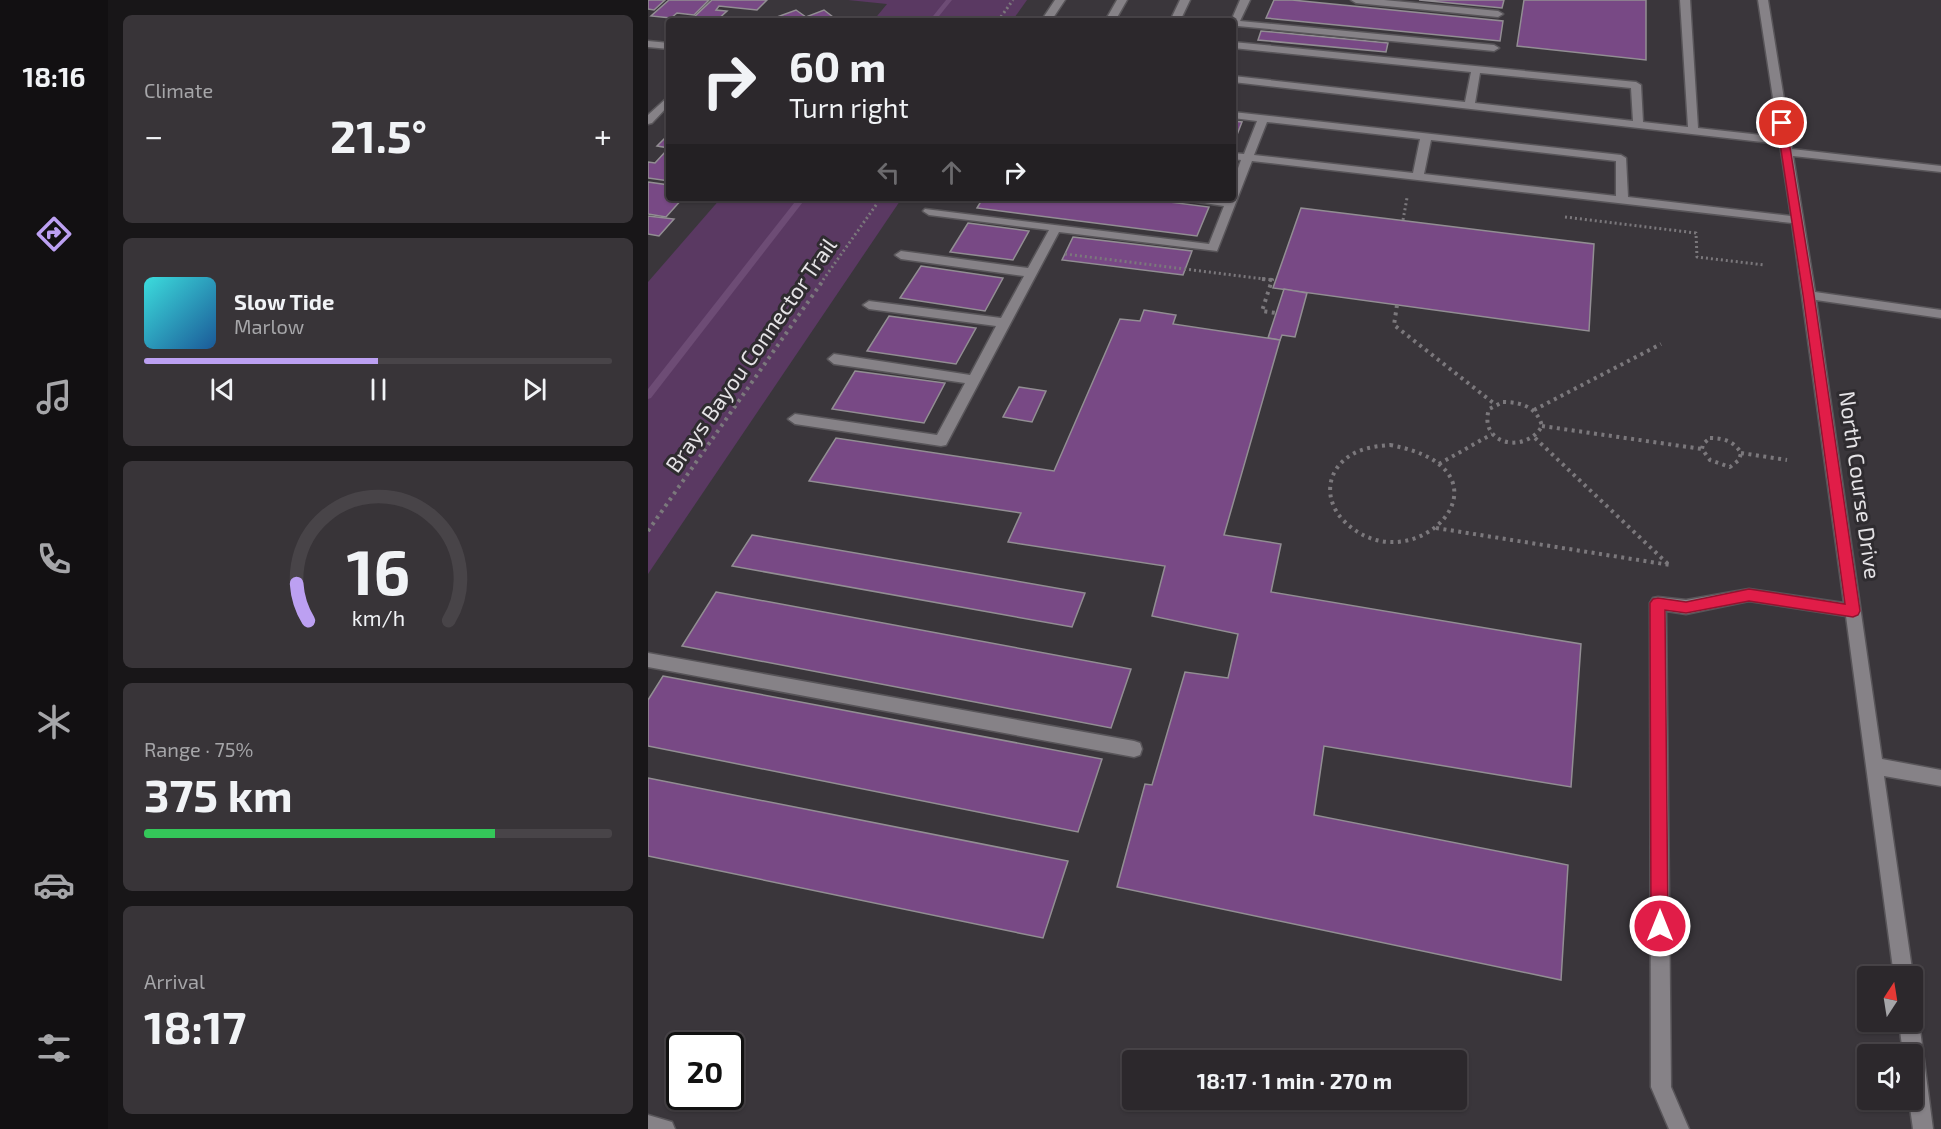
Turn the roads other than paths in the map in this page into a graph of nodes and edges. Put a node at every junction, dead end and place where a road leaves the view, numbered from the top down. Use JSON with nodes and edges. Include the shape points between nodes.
{"nodes":[{"id":1,"x":1060,"y":0,"type":"edge"},
{"id":2,"x":1122,"y":0,"type":"edge"},
{"id":3,"x":1185,"y":0,"type":"edge"},
{"id":4,"x":1245,"y":0,"type":"edge"},
{"id":5,"x":1356,"y":0,"type":"edge"},
{"id":6,"x":1685,"y":0,"type":"edge"},
{"id":7,"x":1763,"y":0,"type":"edge"},
{"id":8,"x":1498,"y":14,"type":"dead end"},
{"id":9,"x":1048,"y":18,"type":"edge"},
{"id":10,"x":1112,"y":18,"type":"edge"},
{"id":11,"x":1176,"y":18,"type":"edge"},
{"id":12,"x":1236,"y":20,"type":"edge"},
{"id":13,"x":1236,"y":25,"type":"edge"},
{"id":14,"x":648,"y":44,"type":"edge"},
{"id":15,"x":1236,"y":45,"type":"edge"},
{"id":16,"x":666,"y":46,"type":"edge"},
{"id":17,"x":1494,"y":48,"type":"dead end"},
{"id":18,"x":1476,"y":69,"type":"junction"},
{"id":19,"x":1236,"y":79,"type":"edge"},
{"id":20,"x":666,"y":102,"type":"edge"},
{"id":21,"x":1470,"y":105,"type":"junction"},
{"id":22,"x":1236,"y":115,"type":"edge"},
{"id":23,"x":1263,"y":118,"type":"junction"},
{"id":24,"x":648,"y":121,"type":"edge"},
{"id":25,"x":1638,"y":123,"type":"junction"},
{"id":26,"x":1693,"y":129,"type":"junction"},
{"id":27,"x":1426,"y":136,"type":"junction"},
{"id":28,"x":1785,"y":146,"type":"junction"},
{"id":29,"x":1236,"y":156,"type":"edge"},
{"id":30,"x":1250,"y":158,"type":"junction"},
{"id":31,"x":1941,"y":169,"type":"edge"},
{"id":32,"x":1418,"y":178,"type":"junction"},
{"id":33,"x":1236,"y":191,"type":"edge"},
{"id":34,"x":1215,"y":201,"type":"edge"},
{"id":35,"x":1622,"y":201,"type":"junction"},
{"id":36,"x":1231,"y":203,"type":"joint"},
{"id":37,"x":929,"y":211,"type":"dead end"},
{"id":38,"x":1796,"y":220,"type":"junction"},
{"id":39,"x":1056,"y":227,"type":"junction"},
{"id":40,"x":901,"y":255,"type":"dead end"},
{"id":41,"x":1032,"y":273,"type":"junction"},
{"id":42,"x":1809,"y":295,"type":"junction"},
{"id":43,"x":869,"y":305,"type":"dead end"},
{"id":44,"x":1941,"y":315,"type":"edge"},
{"id":45,"x":1004,"y":323,"type":"junction"},
{"id":46,"x":834,"y":359,"type":"dead end"},
{"id":47,"x":974,"y":380,"type":"junction"},
{"id":48,"x":795,"y":419,"type":"dead end"},
{"id":49,"x":1853,"y":611,"type":"junction"},
{"id":50,"x":648,"y":660,"type":"edge"},
{"id":51,"x":1134,"y":749,"type":"dead end"},
{"id":52,"x":1875,"y":766,"type":"junction"},
{"id":53,"x":1941,"y":778,"type":"edge"},
{"id":54,"x":1902,"y":966,"type":"edge"},
{"id":55,"x":1910,"y":1032,"type":"edge"},
{"id":56,"x":648,"y":1125,"type":"edge"},
{"id":57,"x":665,"y":1129,"type":"edge"},
{"id":58,"x":1679,"y":1129,"type":"edge"},
{"id":59,"x":1923,"y":1129,"type":"edge"}],
"edges":[{"from":1,"to":9,"type":"street"},
{"from":2,"to":10,"type":"street"},
{"from":3,"to":11,"type":"street"},
{"from":4,"to":12,"type":"street"},
{"from":5,"to":8,"type":"street"},
{"from":6,"to":26,"type":"street"},
{"from":7,"to":28,"type":"street","name":"North Course Drive"},
{"from":13,"to":17,"type":"street"},
{"from":14,"to":16,"type":"street"},
{"from":15,"to":18,"type":"street"},
{"from":18,"to":21,"type":"street"},
{"from":18,"to":25,"type":"street","via":[[1636,85]]},
{"from":19,"to":21,"type":"street"},
{"from":20,"to":24,"type":"street"},
{"from":21,"to":25,"type":"street"},
{"from":22,"to":23,"type":"street"},
{"from":23,"to":27,"type":"street"},
{"from":23,"to":30,"type":"street"},
{"from":25,"to":26,"type":"street"},
{"from":26,"to":28,"type":"street"},
{"from":27,"to":32,"type":"street"},
{"from":27,"to":35,"type":"street","via":[[1622,158]]},
{"from":28,"to":31,"type":"street"},
{"from":28,"to":38,"type":"street","name":"North Course Drive"},
{"from":29,"to":30,"type":"street"},
{"from":30,"to":32,"type":"street"},
{"from":30,"to":33,"type":"street"},
{"from":32,"to":35,"type":"street"},
{"from":34,"to":36,"type":"street"},
{"from":35,"to":38,"type":"street"},
{"from":36,"to":39,"type":"street","via":[[1213,248]]},
{"from":37,"to":39,"type":"street"},
{"from":38,"to":42,"type":"street","name":"North Course Drive"},
{"from":39,"to":41,"type":"street"},
{"from":40,"to":41,"type":"street"},
{"from":41,"to":45,"type":"street"},
{"from":42,"to":44,"type":"street"},
{"from":42,"to":49,"type":"street","name":"North Course Drive"},
{"from":43,"to":45,"type":"street"},
{"from":45,"to":47,"type":"street"},
{"from":46,"to":47,"type":"street"},
{"from":47,"to":48,"type":"street","via":[[941,441]]},
{"from":49,"to":52,"type":"street","name":"North Course Drive"},
{"from":49,"to":58,"type":"street","via":[[1749,595],[1686,608],[1658,603],[1661,1087]]},
{"from":50,"to":51,"type":"street"},
{"from":52,"to":53,"type":"street"},
{"from":52,"to":54,"type":"street","name":"North Course Drive"},
{"from":55,"to":59,"type":"street"},
{"from":56,"to":57,"type":"street"}]}
